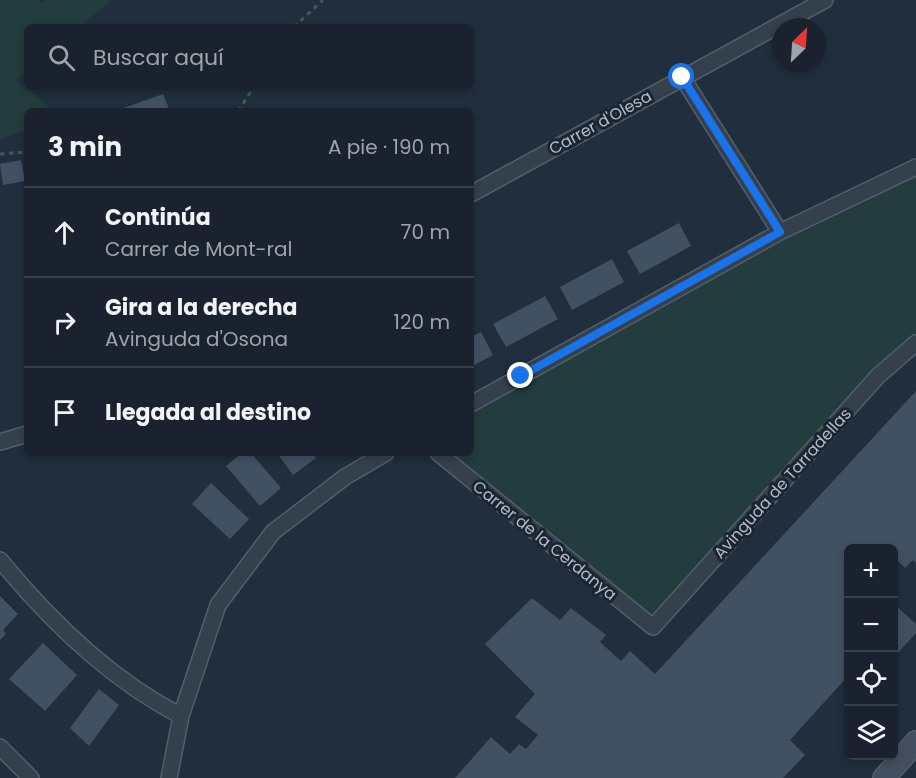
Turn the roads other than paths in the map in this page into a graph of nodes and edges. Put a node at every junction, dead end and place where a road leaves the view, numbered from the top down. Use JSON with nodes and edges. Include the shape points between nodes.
{"nodes":[{"id":1,"x":825,"y":0,"type":"edge"},
{"id":2,"x":682,"y":77,"type":"junction"},
{"id":3,"x":916,"y":167,"type":"edge"},
{"id":4,"x":474,"y":192,"type":"edge"},
{"id":5,"x":780,"y":232,"type":"junction"},
{"id":6,"x":916,"y":343,"type":"edge"},
{"id":7,"x":474,"y":402,"type":"edge"},
{"id":8,"x":24,"y":435,"type":"edge"},
{"id":9,"x":0,"y":442,"type":"edge"},
{"id":10,"x":381,"y":456,"type":"edge"},
{"id":11,"x":442,"y":456,"type":"edge"},
{"id":12,"x":0,"y":560,"type":"edge"},
{"id":13,"x":653,"y":627,"type":"joint"},
{"id":14,"x":181,"y":716,"type":"junction"},
{"id":15,"x":916,"y":742,"type":"edge"},
{"id":16,"x":0,"y":747,"type":"edge"},
{"id":17,"x":31,"y":778,"type":"edge"},
{"id":18,"x":169,"y":778,"type":"edge"},
{"id":19,"x":884,"y":778,"type":"edge"}],
"edges":[{"from":1,"to":2,"type":"street","name":"Carrer d'Olesa"},
{"from":2,"to":4,"type":"street","name":"Carrer d'Olesa"},
{"from":2,"to":5,"type":"street"},
{"from":3,"to":5,"type":"street"},
{"from":5,"to":7,"type":"street"},
{"from":6,"to":13,"type":"street","name":"Avinguda de Tarradellas","via":[[878,376]]},
{"from":8,"to":9,"type":"street"},
{"from":10,"to":14,"type":"street","via":[[345,477],[273,532],[218,604]]},
{"from":11,"to":13,"type":"street","name":"Carrer de la Cerdanya"},
{"from":12,"to":14,"type":"street","via":[[87,652],[150,700]]},
{"from":14,"to":18,"type":"street"},
{"from":15,"to":19,"type":"street"},
{"from":16,"to":17,"type":"street"}]}
